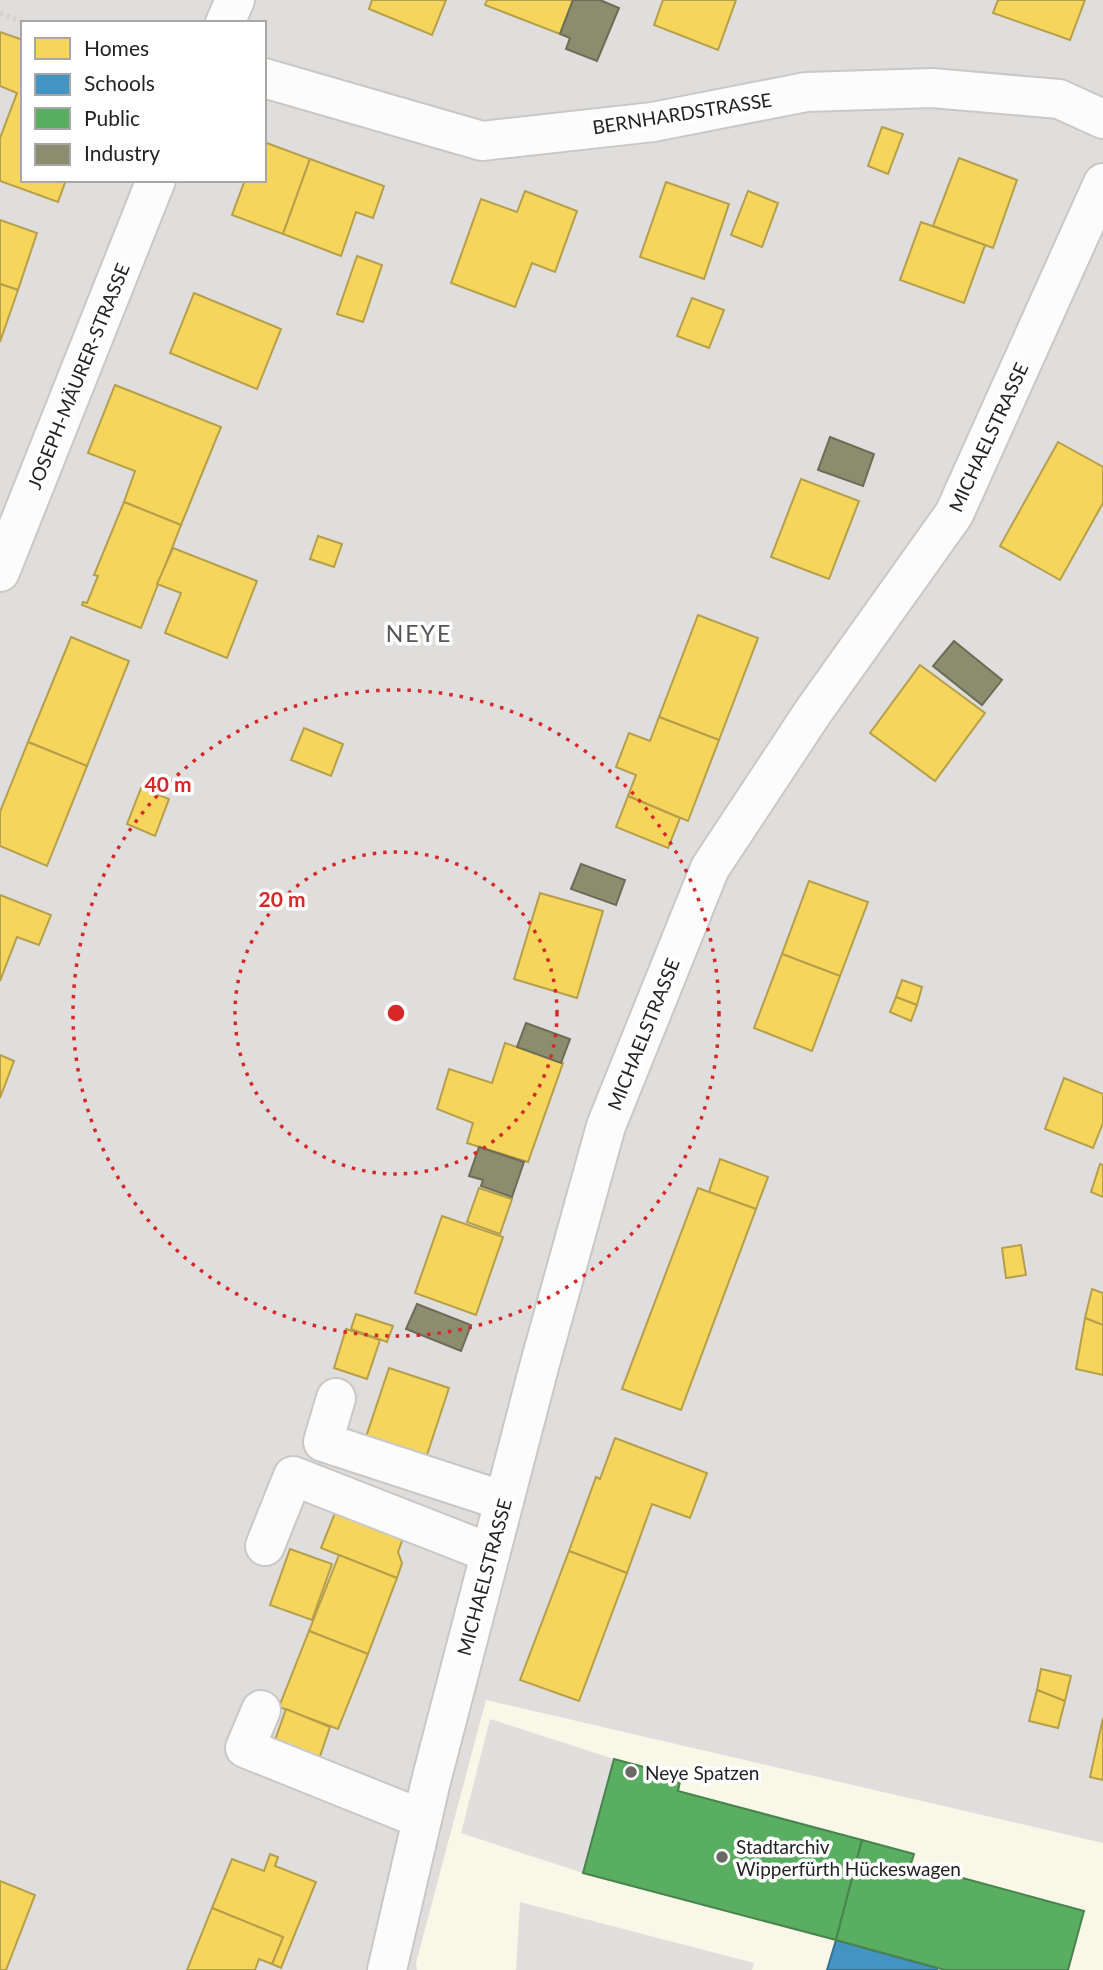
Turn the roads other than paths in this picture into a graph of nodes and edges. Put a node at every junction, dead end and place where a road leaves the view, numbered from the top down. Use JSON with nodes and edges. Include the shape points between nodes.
{"nodes":[{"id":1,"x":235,"y":0,"type":"edge"},
{"id":2,"x":226,"y":21,"type":"edge"},
{"id":3,"x":266,"y":79,"type":"edge"},
{"id":4,"x":1103,"y":119,"type":"edge"},
{"id":5,"x":155,"y":182,"type":"edge"},
{"id":6,"x":1103,"y":183,"type":"edge"},
{"id":7,"x":0,"y":572,"type":"edge"},
{"id":8,"x":336,"y":1398,"type":"dead end"},
{"id":9,"x":504,"y":1501,"type":"junction"},
{"id":10,"x":265,"y":1546,"type":"dead end"},
{"id":11,"x":490,"y":1553,"type":"junction"},
{"id":12,"x":261,"y":1710,"type":"dead end"},
{"id":13,"x":422,"y":1819,"type":"junction"},
{"id":14,"x":387,"y":1970,"type":"edge"}],
"edges":[{"from":1,"to":2,"type":"street"},
{"from":3,"to":4,"type":"street","name":"BERNHARDSTRASSE","via":[[482,141],[653,122],[818,92],[932,88],[1059,99]]},
{"from":5,"to":7,"type":"street","name":"JOSEPH-MÄURER-STRASSE"},
{"from":6,"to":9,"type":"street","name":"MICHAELSTRASSE","via":[[954,514],[813,712],[710,868],[606,1126]]},
{"from":8,"to":9,"type":"street","via":[[323,1442]]},
{"from":9,"to":11,"type":"street","name":"MICHAELSTRASSE"},
{"from":10,"to":11,"type":"street","via":[[293,1476]]},
{"from":11,"to":13,"type":"street","name":"MICHAELSTRASSE"},
{"from":12,"to":13,"type":"street","via":[[245,1748]]},
{"from":13,"to":14,"type":"street","name":"MICHAELSTRASSE"}]}
